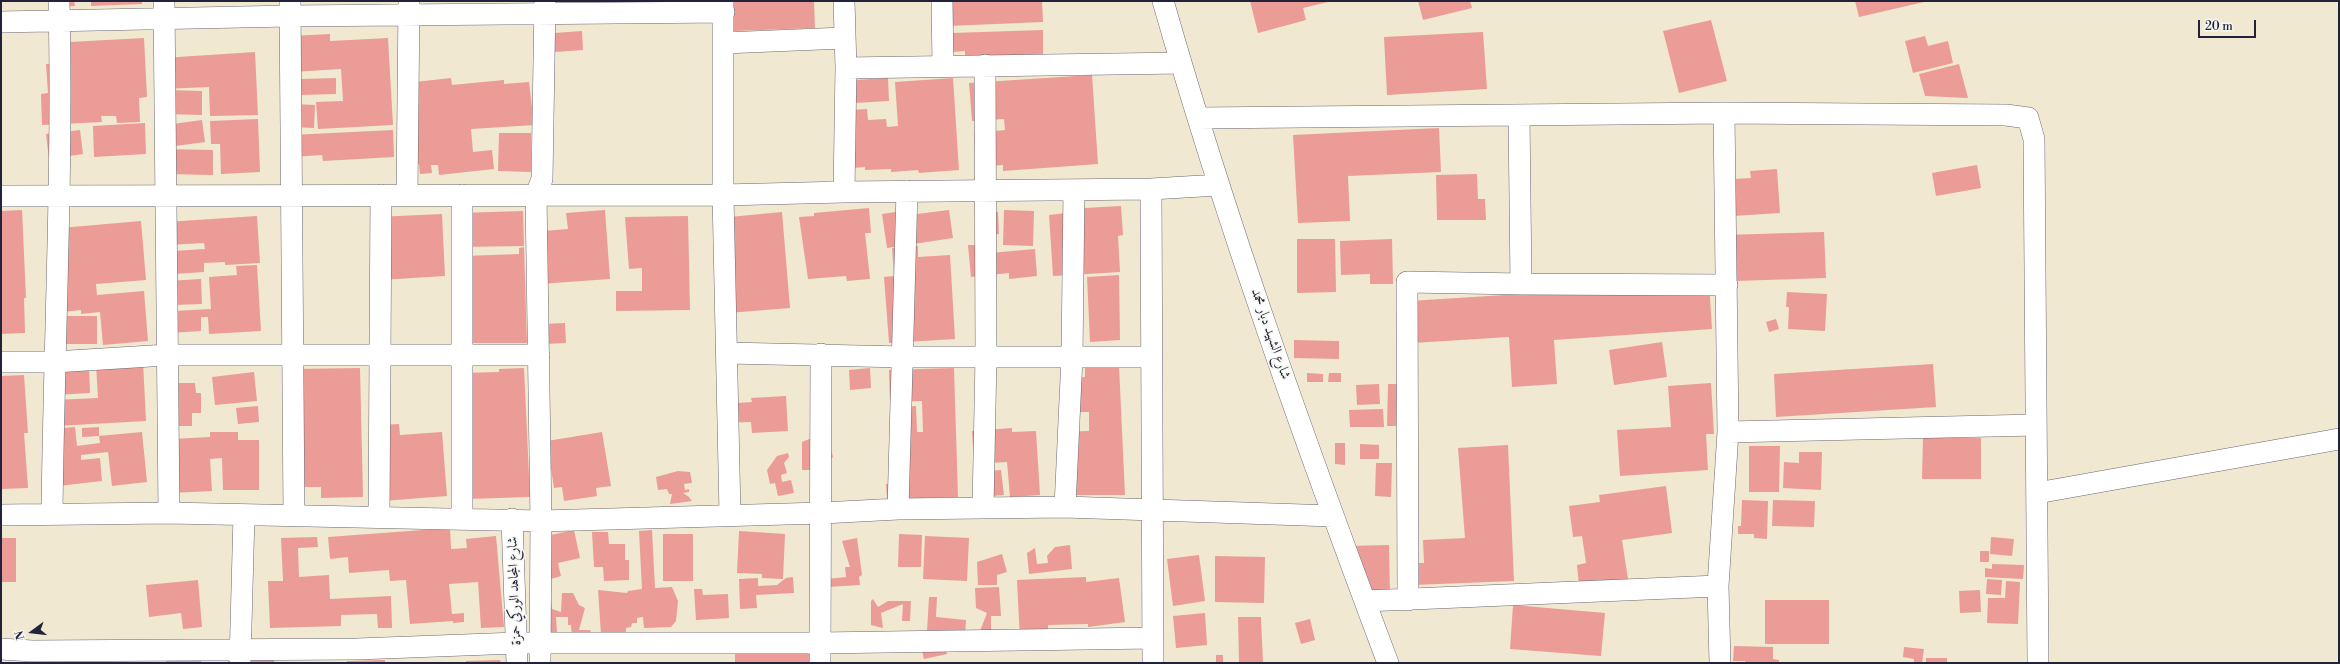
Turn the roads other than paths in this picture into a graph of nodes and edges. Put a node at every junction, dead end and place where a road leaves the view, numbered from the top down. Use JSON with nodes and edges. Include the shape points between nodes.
{"nodes":[{"id":1,"x":844,"y":1,"type":"edge"},
{"id":2,"x":942,"y":1,"type":"edge"},
{"id":3,"x":1163,"y":1,"type":"edge"},
{"id":4,"x":724,"y":6,"type":"edge"},
{"id":5,"x":545,"y":7,"type":"edge"},
{"id":6,"x":290,"y":8,"type":"edge"},
{"id":7,"x":409,"y":8,"type":"edge"},
{"id":8,"x":163,"y":9,"type":"edge"},
{"id":9,"x":59,"y":11,"type":"edge"},
{"id":10,"x":1,"y":22,"type":"edge"},
{"id":11,"x":844,"y":38,"type":"junction"},
{"id":12,"x":724,"y":44,"type":"junction"},
{"id":13,"x":1181,"y":63,"type":"junction"},
{"id":14,"x":985,"y":65,"type":"junction"},
{"id":15,"x":943,"y":66,"type":"junction"},
{"id":16,"x":846,"y":68,"type":"junction"},
{"id":17,"x":1724,"y":113,"type":"junction"},
{"id":18,"x":1519,"y":115,"type":"junction"},
{"id":19,"x":1198,"y":118,"type":"junction"},
{"id":20,"x":1219,"y":186,"type":"junction"},
{"id":21,"x":1151,"y":189,"type":"junction"},
{"id":22,"x":1074,"y":190,"type":"junction"},
{"id":23,"x":907,"y":191,"type":"junction"},
{"id":24,"x":986,"y":191,"type":"junction"},
{"id":25,"x":844,"y":192,"type":"junction"},
{"id":26,"x":165,"y":195,"type":"junction"},
{"id":27,"x":292,"y":195,"type":"junction"},
{"id":28,"x":381,"y":195,"type":"junction"},
{"id":29,"x":407,"y":195,"type":"junction"},
{"id":30,"x":462,"y":195,"type":"junction"},
{"id":31,"x":536,"y":195,"type":"junction"},
{"id":32,"x":723,"y":195,"type":"junction"},
{"id":33,"x":1,"y":196,"type":"edge"},
{"id":34,"x":60,"y":196,"type":"junction"},
{"id":35,"x":1521,"y":284,"type":"junction"},
{"id":36,"x":1727,"y":284,"type":"junction"},
{"id":37,"x":727,"y":354,"type":"junction"},
{"id":38,"x":821,"y":354,"type":"junction"},
{"id":39,"x":167,"y":355,"type":"junction"},
{"id":40,"x":291,"y":355,"type":"junction"},
{"id":41,"x":381,"y":355,"type":"junction"},
{"id":42,"x":462,"y":355,"type":"junction"},
{"id":43,"x":539,"y":355,"type":"junction"},
{"id":44,"x":986,"y":356,"type":"junction"},
{"id":45,"x":904,"y":357,"type":"junction"},
{"id":46,"x":1072,"y":357,"type":"junction"},
{"id":47,"x":1152,"y":357,"type":"junction"},
{"id":48,"x":1,"y":362,"type":"edge"},
{"id":49,"x":54,"y":362,"type":"junction"},
{"id":50,"x":2036,"y":425,"type":"junction"},
{"id":51,"x":1728,"y":432,"type":"junction"},
{"id":52,"x":2339,"y":440,"type":"edge"},
{"id":53,"x":2037,"y":493,"type":"junction"},
{"id":54,"x":1065,"y":507,"type":"junction"},
{"id":55,"x":983,"y":508,"type":"junction"},
{"id":56,"x":898,"y":509,"type":"junction"},
{"id":57,"x":1153,"y":510,"type":"junction"},
{"id":58,"x":52,"y":513,"type":"junction"},
{"id":59,"x":169,"y":513,"type":"junction"},
{"id":60,"x":730,"y":514,"type":"junction"},
{"id":61,"x":822,"y":514,"type":"junction"},
{"id":62,"x":1,"y":515,"type":"edge"},
{"id":63,"x":244,"y":515,"type":"junction"},
{"id":64,"x":294,"y":515,"type":"junction"},
{"id":65,"x":379,"y":516,"type":"junction"},
{"id":66,"x":1333,"y":516,"type":"junction"},
{"id":67,"x":462,"y":518,"type":"junction"},
{"id":68,"x":512,"y":519,"type":"junction"},
{"id":69,"x":541,"y":521,"type":"junction"},
{"id":70,"x":1718,"y":586,"type":"junction"},
{"id":71,"x":1408,"y":600,"type":"junction"},
{"id":72,"x":1365,"y":601,"type":"junction"},
{"id":73,"x":1153,"y":638,"type":"junction"},
{"id":74,"x":1,"y":650,"type":"edge"},
{"id":75,"x":517,"y":653,"type":"edge"},
{"id":76,"x":540,"y":653,"type":"edge"},
{"id":77,"x":820,"y":653,"type":"edge"},
{"id":78,"x":407,"y":655,"type":"edge"},
{"id":79,"x":240,"y":656,"type":"edge"},
{"id":80,"x":1153,"y":663,"type":"edge"},
{"id":81,"x":1388,"y":663,"type":"edge"},
{"id":82,"x":1720,"y":663,"type":"edge"},
{"id":83,"x":2038,"y":663,"type":"edge"}],
"edges":[{"from":1,"to":11,"type":"street"},
{"from":2,"to":15,"type":"street"},
{"from":3,"to":13,"type":"street","name":"شارع الشهيد دبار محمد"},
{"from":4,"to":5,"type":"street"},
{"from":4,"to":12,"type":"street"},
{"from":5,"to":7,"type":"street"},
{"from":5,"to":31,"type":"street","name":"شارع المجاهد الوركي حمزة","via":[[542,179]]},
{"from":6,"to":7,"type":"street"},
{"from":6,"to":8,"type":"street"},
{"from":6,"to":27,"type":"street"},
{"from":7,"to":29,"type":"street"},
{"from":8,"to":9,"type":"street"},
{"from":8,"to":26,"type":"street"},
{"from":9,"to":10,"type":"street"},
{"from":9,"to":34,"type":"street"},
{"from":11,"to":12,"type":"street"},
{"from":11,"to":16,"type":"street"},
{"from":12,"to":32,"type":"street"},
{"from":13,"to":14,"type":"street"},
{"from":13,"to":19,"type":"street","name":"شارع الشهيد دبار محمد"},
{"from":14,"to":15,"type":"street"},
{"from":14,"to":24,"type":"street"},
{"from":15,"to":16,"type":"street"},
{"from":16,"to":25,"type":"street"},
{"from":17,"to":18,"type":"street"},
{"from":17,"to":36,"type":"street"},
{"from":17,"to":50,"type":"street","via":[[2006,115],[2028,118],[2034,139]]},
{"from":18,"to":19,"type":"street"},
{"from":18,"to":35,"type":"street"},
{"from":19,"to":20,"type":"street","name":"شارع الشهيد دبار محمد"},
{"from":20,"to":21,"type":"street"},
{"from":20,"to":66,"type":"street","name":"شارع الشهيد دبار محمد"},
{"from":21,"to":22,"type":"street"},
{"from":21,"to":47,"type":"street"},
{"from":22,"to":24,"type":"street"},
{"from":22,"to":46,"type":"street"},
{"from":23,"to":24,"type":"street"},
{"from":23,"to":25,"type":"street"},
{"from":23,"to":45,"type":"street"},
{"from":24,"to":44,"type":"street"},
{"from":25,"to":32,"type":"street"},
{"from":26,"to":27,"type":"street"},
{"from":26,"to":34,"type":"street"},
{"from":26,"to":39,"type":"street"},
{"from":27,"to":28,"type":"street"},
{"from":27,"to":40,"type":"street"},
{"from":28,"to":29,"type":"street"},
{"from":28,"to":41,"type":"street"},
{"from":29,"to":30,"type":"street"},
{"from":30,"to":31,"type":"street"},
{"from":30,"to":42,"type":"street"},
{"from":31,"to":32,"type":"street"},
{"from":31,"to":43,"type":"street","name":"شارع المجاهد الوركي حمزة"},
{"from":32,"to":37,"type":"street"},
{"from":33,"to":34,"type":"street"},
{"from":34,"to":49,"type":"street"},
{"from":35,"to":36,"type":"street"},
{"from":35,"to":71,"type":"street","via":[[1407,282]]},
{"from":36,"to":51,"type":"street"},
{"from":37,"to":38,"type":"street"},
{"from":37,"to":60,"type":"street"},
{"from":38,"to":45,"type":"street"},
{"from":38,"to":61,"type":"street"},
{"from":39,"to":40,"type":"street"},
{"from":39,"to":49,"type":"street"},
{"from":39,"to":59,"type":"street"},
{"from":40,"to":41,"type":"street"},
{"from":40,"to":64,"type":"street"},
{"from":41,"to":42,"type":"street"},
{"from":41,"to":65,"type":"street"},
{"from":42,"to":43,"type":"street"},
{"from":42,"to":67,"type":"street"},
{"from":43,"to":69,"type":"street","name":"شارع المجاهد الوركي حمزة"},
{"from":44,"to":45,"type":"street"},
{"from":44,"to":46,"type":"street"},
{"from":44,"to":55,"type":"street"},
{"from":45,"to":56,"type":"street"},
{"from":46,"to":47,"type":"street"},
{"from":46,"to":54,"type":"street"},
{"from":47,"to":57,"type":"street"},
{"from":48,"to":49,"type":"street"},
{"from":49,"to":58,"type":"street"},
{"from":50,"to":51,"type":"street"},
{"from":50,"to":53,"type":"street"},
{"from":51,"to":70,"type":"street"},
{"from":52,"to":53,"type":"street"},
{"from":53,"to":83,"type":"street"},
{"from":54,"to":55,"type":"street"},
{"from":54,"to":57,"type":"street"},
{"from":55,"to":56,"type":"street"},
{"from":56,"to":61,"type":"street"},
{"from":57,"to":66,"type":"street"},
{"from":57,"to":73,"type":"street"},
{"from":58,"to":59,"type":"street"},
{"from":58,"to":62,"type":"street"},
{"from":59,"to":63,"type":"street"},
{"from":60,"to":61,"type":"street"},
{"from":60,"to":69,"type":"street"},
{"from":61,"to":77,"type":"street"},
{"from":63,"to":64,"type":"street"},
{"from":63,"to":79,"type":"street"},
{"from":64,"to":65,"type":"street"},
{"from":65,"to":67,"type":"street"},
{"from":66,"to":72,"type":"street","name":"شارع الشهيد دبار محمد"},
{"from":67,"to":68,"type":"street"},
{"from":68,"to":69,"type":"street"},
{"from":68,"to":75,"type":"street","name":"شارع المجاهد الوركي حمزة"},
{"from":69,"to":76,"type":"street","name":"شارع المجاهد الوركي حمزة"},
{"from":70,"to":71,"type":"street"},
{"from":70,"to":82,"type":"street"},
{"from":71,"to":72,"type":"street"},
{"from":72,"to":81,"type":"street","name":"شارع الشهيد دبار محمد"},
{"from":73,"to":77,"type":"street"},
{"from":73,"to":80,"type":"street"},
{"from":74,"to":79,"type":"street"},
{"from":75,"to":76,"type":"street"},
{"from":75,"to":78,"type":"street"},
{"from":76,"to":77,"type":"street"},
{"from":78,"to":79,"type":"street"}]}
